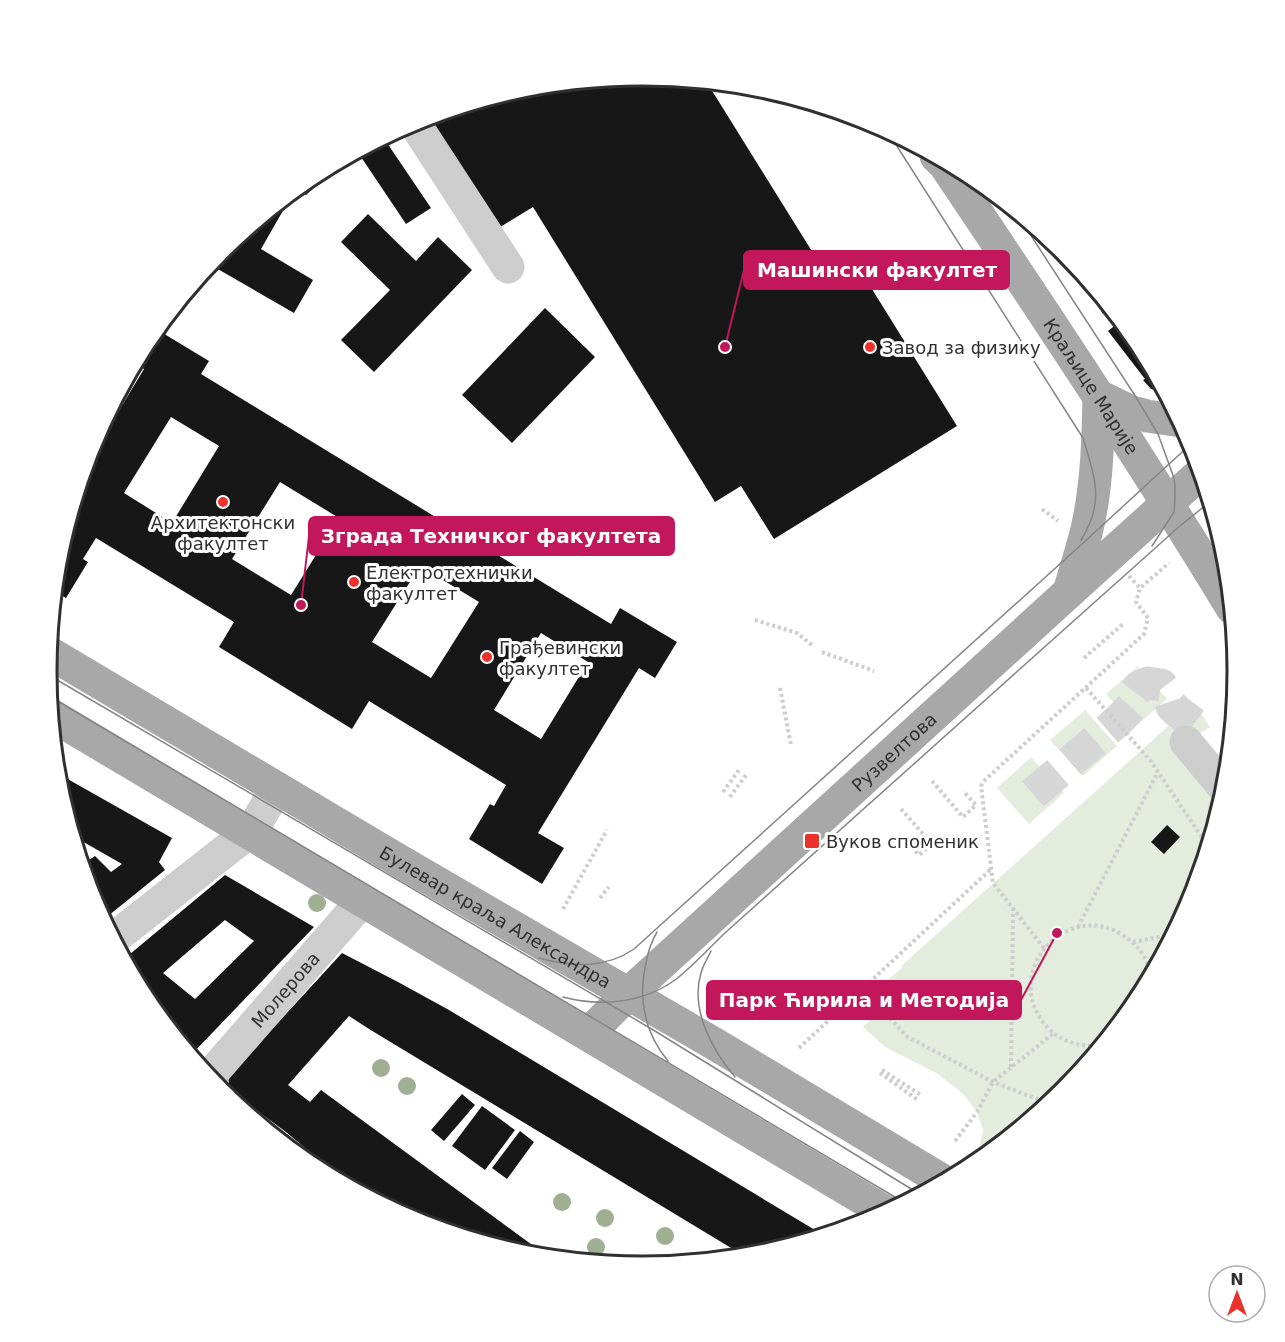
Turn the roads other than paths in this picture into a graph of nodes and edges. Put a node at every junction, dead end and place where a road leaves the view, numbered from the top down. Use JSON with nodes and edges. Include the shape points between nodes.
{"nodes":[{"id":1,"x":419,"y":130,"type":"edge"},
{"id":2,"x":951,"y":174,"type":"edge"},
{"id":3,"x":508,"y":267,"type":"dead end"},
{"id":4,"x":1099,"y":396,"type":"junction"},
{"id":5,"x":1171,"y":420,"type":"edge"},
{"id":6,"x":1195,"y":478,"type":"edge"},
{"id":7,"x":1168,"y":503,"type":"junction"},
{"id":8,"x":1069,"y":592,"type":"junction"},
{"id":9,"x":1223,"y":593,"type":"edge"},
{"id":10,"x":57,"y":658,"type":"edge"},
{"id":11,"x":59,"y":720,"type":"edge"},
{"id":12,"x":1219,"y":771,"type":"edge"},
{"id":13,"x":1218,"y":777,"type":"edge"},
{"id":14,"x":277,"y":788,"type":"junction"},
{"id":15,"x":248,"y":833,"type":"junction"},
{"id":16,"x":362,"y":901,"type":"junction"},
{"id":17,"x":119,"y":934,"type":"edge"},
{"id":18,"x":628,"y":994,"type":"junction"},
{"id":19,"x":586,"y":1033,"type":"junction"},
{"id":20,"x":215,"y":1071,"type":"edge"},
{"id":21,"x":937,"y":1177,"type":"edge"},
{"id":22,"x":877,"y":1207,"type":"edge"}],
"edges":[{"from":1,"to":3,"type":"street"},
{"from":2,"to":4,"type":"main road","name":"Краљице Марије"},
{"from":4,"to":5,"type":"main road","via":[[1132,412]]},
{"from":4,"to":7,"type":"main road","name":"Краљице Марије"},
{"from":4,"to":8,"type":"main road","via":[[1095,484],[1087,531]]},
{"from":6,"to":7,"type":"main road","name":"Рузвелтова"},
{"from":7,"to":8,"type":"main road","name":"Рузвелтова"},
{"from":7,"to":9,"type":"main road","name":"Краљице Марије"},
{"from":8,"to":18,"type":"main road","name":"Рузвелтова"},
{"from":10,"to":14,"type":"main road","name":"Булевар краља Александра"},
{"from":11,"to":15,"type":"main road"},
{"from":12,"to":13,"type":"street","via":[[1195,736]]},
{"from":14,"to":15,"type":"street"},
{"from":14,"to":18,"type":"main road","name":"Булевар краља Александра"},
{"from":15,"to":16,"type":"main road"},
{"from":15,"to":17,"type":"street"},
{"from":16,"to":19,"type":"main road"},
{"from":16,"to":20,"type":"street","name":"Молерова"},
{"from":18,"to":19,"type":"main road","name":"Рузвелтова"},
{"from":18,"to":21,"type":"main road","name":"Булевар краља Александра"},
{"from":19,"to":22,"type":"main road"}]}
